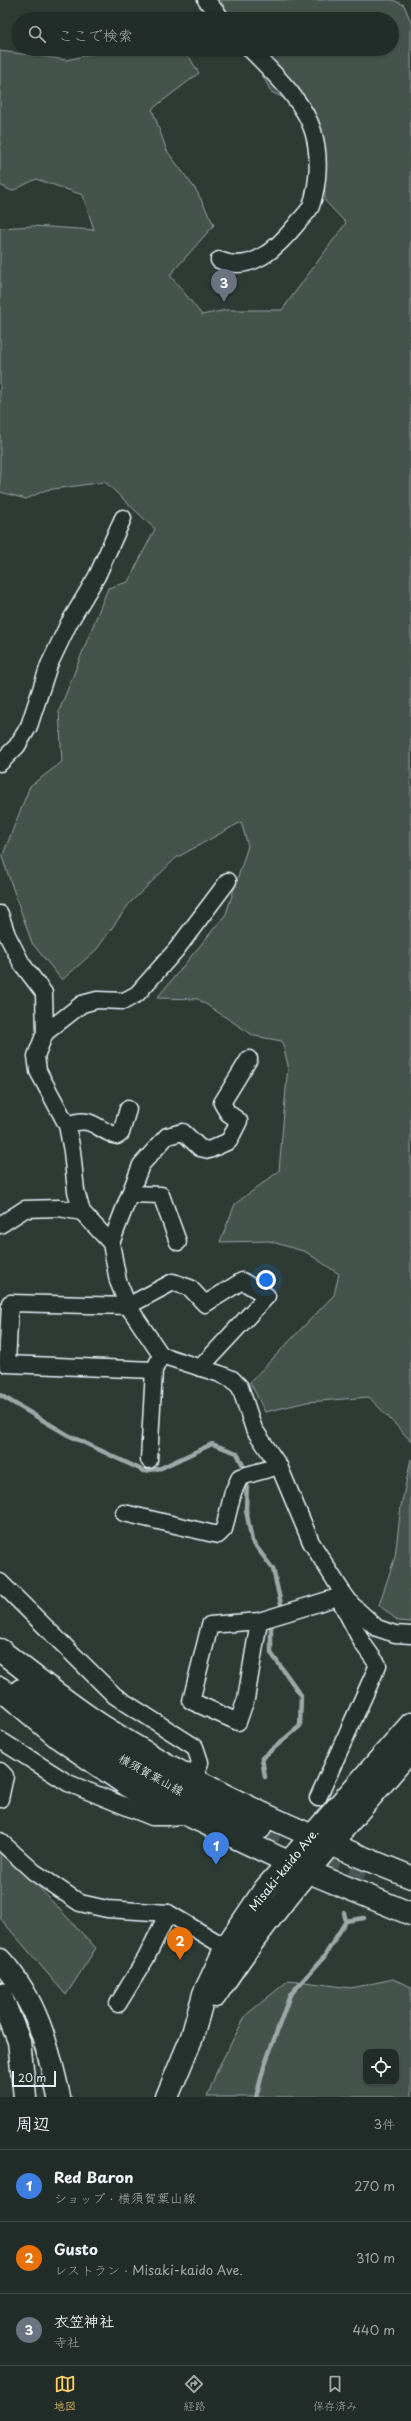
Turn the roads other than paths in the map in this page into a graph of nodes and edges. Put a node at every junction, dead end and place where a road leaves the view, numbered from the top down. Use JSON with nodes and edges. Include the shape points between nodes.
{"nodes":[{"id":1,"x":206,"y":0,"type":"edge"},
{"id":2,"x":216,"y":12,"type":"edge"},
{"id":3,"x":256,"y":56,"type":"edge"},
{"id":4,"x":219,"y":260,"type":"dead end"},
{"id":5,"x":123,"y":518,"type":"dead end"},
{"id":6,"x":0,"y":763,"type":"edge"},
{"id":7,"x":228,"y":881,"type":"dead end"},
{"id":8,"x":0,"y":914,"type":"edge"},
{"id":9,"x":45,"y":1033,"type":"junction"},
{"id":10,"x":249,"y":1060,"type":"dead end"},
{"id":11,"x":128,"y":1109,"type":"dead end"},
{"id":12,"x":67,"y":1125,"type":"junction"},
{"id":13,"x":130,"y":1194,"type":"junction"},
{"id":14,"x":82,"y":1212,"type":"junction"},
{"id":15,"x":0,"y":1225,"type":"edge"},
{"id":16,"x":178,"y":1242,"type":"dead end"},
{"id":17,"x":110,"y":1244,"type":"junction"},
{"id":18,"x":128,"y":1306,"type":"junction"},
{"id":19,"x":158,"y":1362,"type":"junction"},
{"id":20,"x":200,"y":1368,"type":"junction"},
{"id":21,"x":149,"y":1460,"type":"dead end"},
{"id":22,"x":279,"y":1466,"type":"junction"},
{"id":23,"x":124,"y":1513,"type":"dead end"},
{"id":24,"x":3,"y":1590,"type":"edge"},
{"id":25,"x":340,"y":1593,"type":"junction"},
{"id":26,"x":259,"y":1621,"type":"junction"},
{"id":27,"x":411,"y":1634,"type":"edge"},
{"id":28,"x":0,"y":1651,"type":"edge"},
{"id":29,"x":0,"y":1677,"type":"edge"},
{"id":30,"x":0,"y":1688,"type":"edge"},
{"id":31,"x":50,"y":1710,"type":"junction"},
{"id":32,"x":411,"y":1724,"type":"edge"},
{"id":33,"x":0,"y":1740,"type":"edge"},
{"id":34,"x":411,"y":1750,"type":"edge"},
{"id":35,"x":0,"y":1771,"type":"edge"},
{"id":36,"x":194,"y":1779,"type":"junction"},
{"id":37,"x":318,"y":1798,"type":"dead end"},
{"id":38,"x":0,"y":1799,"type":"edge"},
{"id":39,"x":187,"y":1815,"type":"junction"},
{"id":40,"x":260,"y":1828,"type":"tunnel mouth"},
{"id":41,"x":311,"y":1835,"type":"junction"},
{"id":42,"x":0,"y":1841,"type":"edge"},
{"id":43,"x":331,"y":1844,"type":"junction"},
{"id":44,"x":288,"y":1862,"type":"junction"},
{"id":45,"x":309,"y":1872,"type":"junction"},
{"id":46,"x":365,"y":1875,"type":"tunnel mouth"},
{"id":47,"x":411,"y":1877,"type":"edge"},
{"id":48,"x":411,"y":1894,"type":"edge"},
{"id":49,"x":168,"y":1913,"type":"junction"},
{"id":50,"x":411,"y":1914,"type":"edge"},
{"id":51,"x":233,"y":1952,"type":"junction"},
{"id":52,"x":0,"y":1960,"type":"edge"},
{"id":53,"x":0,"y":1994,"type":"edge"},
{"id":54,"x":118,"y":2004,"type":"dead end"},
{"id":55,"x":0,"y":2027,"type":"edge"},
{"id":56,"x":12,"y":2097,"type":"edge"},
{"id":57,"x":25,"y":2097,"type":"edge"},
{"id":58,"x":59,"y":2097,"type":"edge"},
{"id":59,"x":167,"y":2097,"type":"edge"}],
"edges":[{"from":1,"to":2,"type":"street"},
{"from":3,"to":4,"type":"street","via":[[307,116],[317,152],[318,177],[310,207],[281,244],[246,265],[229,265]]},
{"from":5,"to":6,"type":"street","via":[[97,576],[69,623],[49,665],[29,726],[17,746]]},
{"from":7,"to":9,"type":"street","via":[[176,950],[137,994],[124,1001],[97,1000],[82,1004]]},
{"from":8,"to":9,"type":"street","via":[[7,935],[22,964],[44,993]]},
{"from":9,"to":12,"type":"street","via":[[36,1056],[38,1071]]},
{"from":10,"to":13,"type":"street","via":[[222,1103],[228,1113],[239,1121],[229,1141],[209,1150],[200,1148],[183,1132],[166,1136],[141,1165]]},
{"from":11,"to":12,"type":"street","via":[[121,1133],[117,1136],[81,1120]]},
{"from":12,"to":14,"type":"street","via":[[76,1191]]},
{"from":13,"to":16,"type":"street","via":[[161,1195]]},
{"from":13,"to":17,"type":"street"},
{"from":14,"to":15,"type":"street","via":[[59,1208],[25,1209]]},
{"from":14,"to":17,"type":"street"},
{"from":17,"to":18,"type":"street","via":[[118,1281]]},
{"from":18,"to":19,"type":"street"},
{"from":18,"to":19,"type":"street","via":[[10,1303],[7,1364]]},
{"from":18,"to":20,"type":"street","via":[[173,1282],[190,1288],[206,1304],[242,1281],[267,1296]]},
{"from":19,"to":20,"type":"street"},
{"from":19,"to":21,"type":"street"},
{"from":20,"to":22,"type":"street","via":[[232,1379],[240,1388],[254,1430]]},
{"from":22,"to":23,"type":"street","via":[[240,1477],[233,1492],[224,1529],[218,1535]]},
{"from":22,"to":25,"type":"street","via":[[311,1542]]},
{"from":24,"to":36,"type":"street","via":[[114,1696],[195,1747],[200,1762]]},
{"from":25,"to":26,"type":"street"},
{"from":25,"to":27,"type":"street","via":[[377,1628],[395,1634]]},
{"from":25,"to":37,"type":"street","via":[[363,1644],[378,1665]]},
{"from":26,"to":26,"type":"street","via":[[210,1625],[191,1701],[238,1722],[246,1698]]},
{"from":28,"to":31,"type":"main road","name":"横須賀葉山線"},
{"from":28,"to":36,"type":"main road","via":[[101,1725]]},
{"from":29,"to":31,"type":"main road","name":"横須賀葉山線"},
{"from":30,"to":39,"type":"main road","via":[[71,1747],[134,1789]]},
{"from":31,"to":40,"type":"main road","name":"横須賀葉山線","via":[[90,1740],[141,1772]]},
{"from":32,"to":41,"type":"main road","name":"Misaki-kaido Ave."},
{"from":33,"to":39,"type":"street","via":[[68,1783],[152,1817]]},
{"from":34,"to":43,"type":"main road","name":"Misaki-kaido Ave."},
{"from":35,"to":38,"type":"street","via":[[5,1776]]},
{"from":36,"to":41,"type":"main road"},
{"from":39,"to":44,"type":"main road"},
{"from":41,"to":43,"type":"main road"},
{"from":41,"to":44,"type":"main road","name":"Misaki-kaido Ave."},
{"from":42,"to":49,"type":"street","via":[[34,1872],[80,1903],[107,1909]]},
{"from":43,"to":45,"type":"main road","name":"Misaki-kaido Ave."},
{"from":43,"to":47,"type":"main road"},
{"from":44,"to":45,"type":"main road"},
{"from":44,"to":51,"type":"main road","name":"Misaki-kaido Ave.","via":[[265,1889]]},
{"from":45,"to":50,"type":"main road"},
{"from":45,"to":51,"type":"main road","name":"Misaki-kaido Ave."},
{"from":46,"to":48,"type":"main road"},
{"from":49,"to":51,"type":"street"},
{"from":49,"to":54,"type":"street","via":[[146,1958]]},
{"from":51,"to":59,"type":"main road","name":"Misaki-kaido Ave.","via":[[192,2037]]},
{"from":52,"to":58,"type":"main road","via":[[18,1980],[38,2018],[46,2037]]},
{"from":53,"to":57,"type":"main road","via":[[19,2040]]},
{"from":55,"to":56,"type":"main road","via":[[8,2053]]}]}
